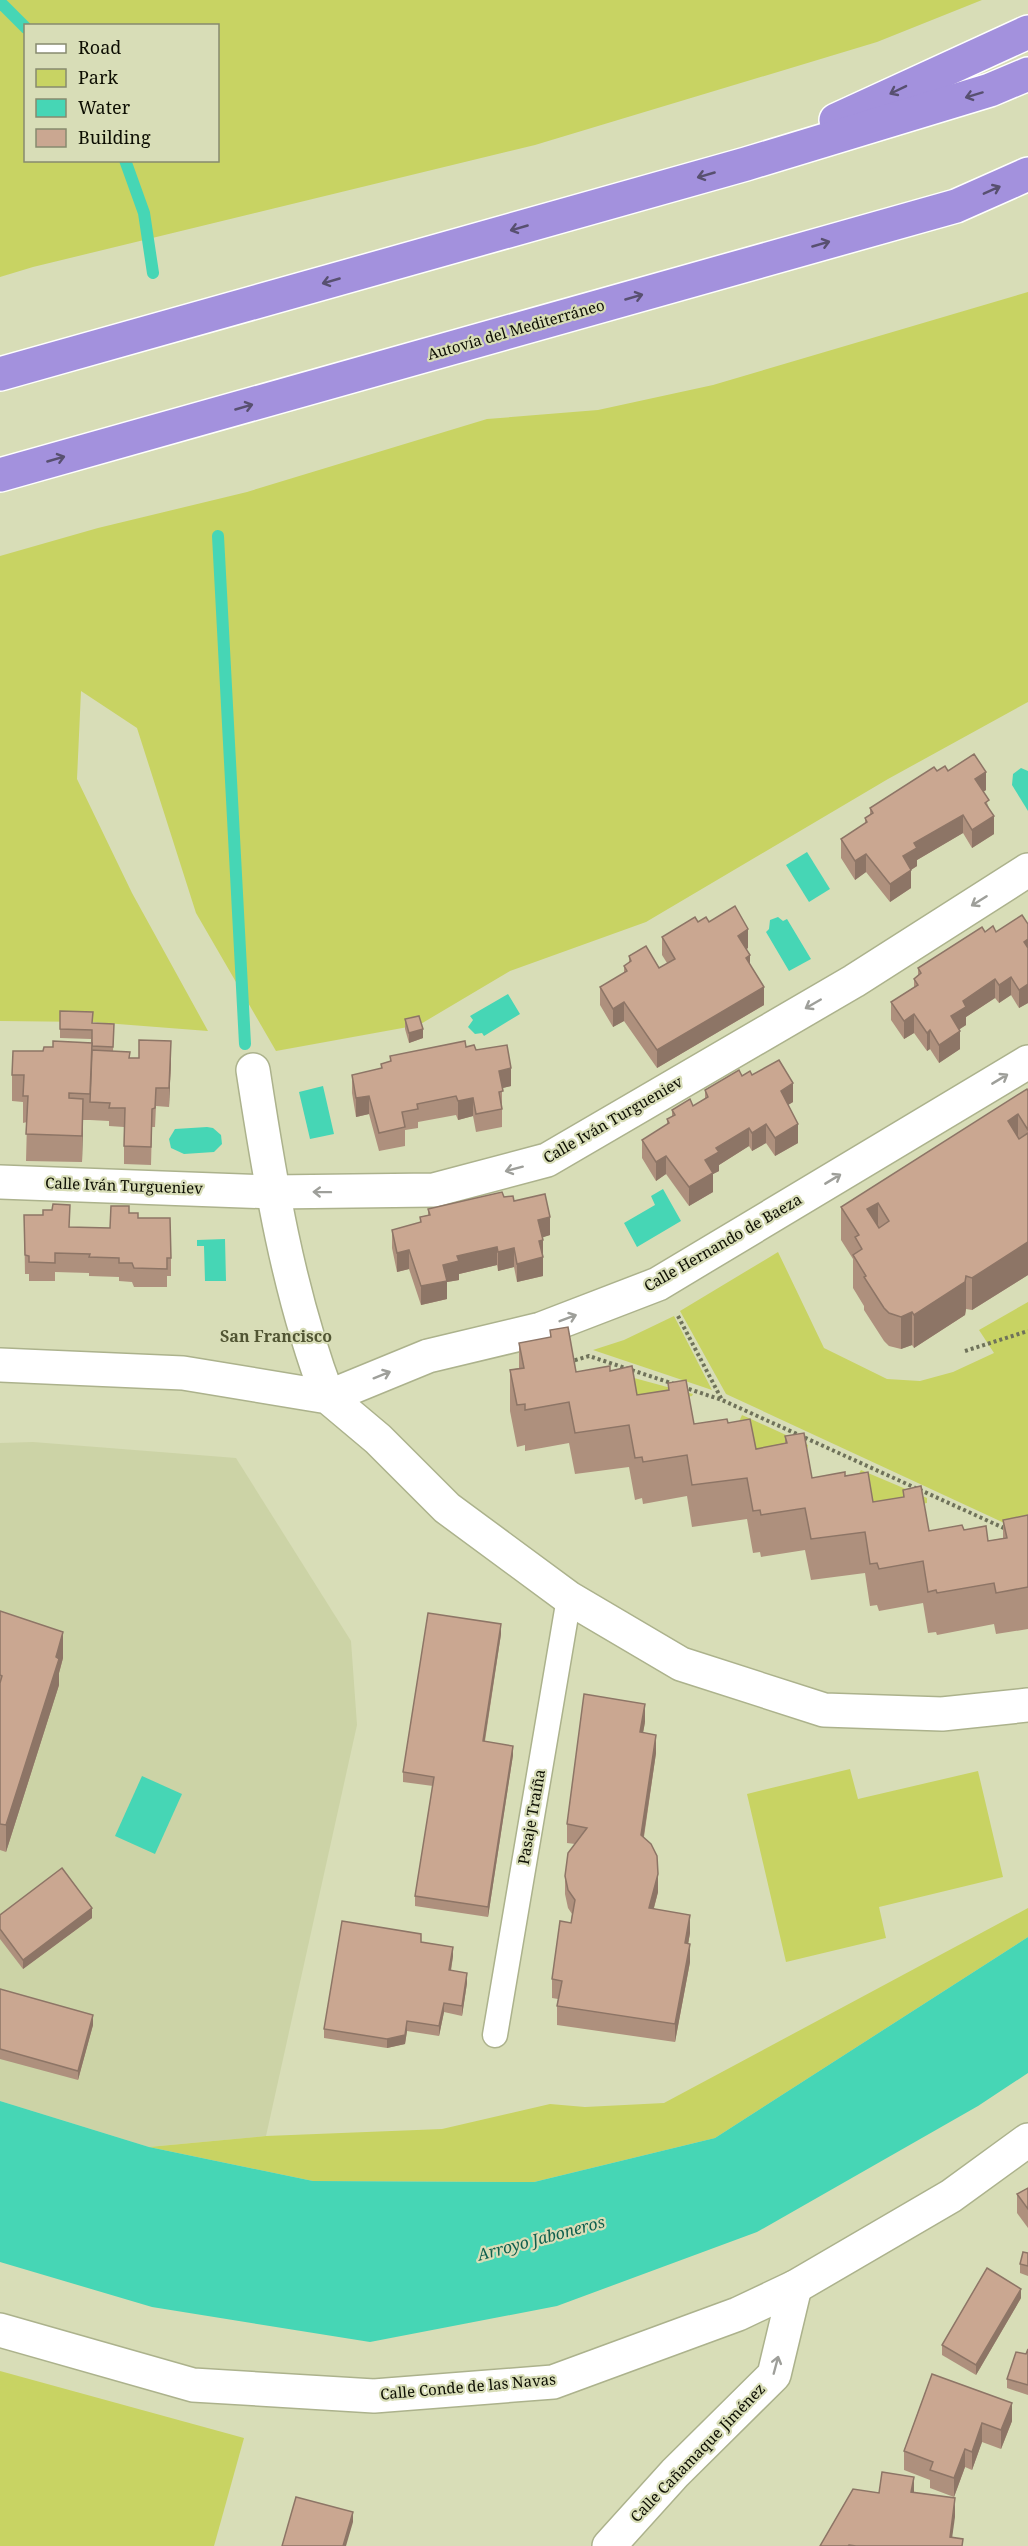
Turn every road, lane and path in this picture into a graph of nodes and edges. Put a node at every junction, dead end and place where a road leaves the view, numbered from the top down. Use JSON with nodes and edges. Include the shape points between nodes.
{"nodes":[{"id":1,"x":1028,"y":32,"type":"edge"},
{"id":2,"x":1028,"y":74,"type":"edge"},
{"id":3,"x":746,"y":164,"type":"junction"},
{"id":4,"x":1028,"y":174,"type":"edge"},
{"id":5,"x":0,"y":374,"type":"edge"},
{"id":6,"x":0,"y":475,"type":"edge"},
{"id":7,"x":1028,"y":870,"type":"edge"},
{"id":8,"x":1028,"y":1062,"type":"edge"},
{"id":9,"x":253,"y":1070,"type":"dead end"},
{"id":10,"x":0,"y":1182,"type":"edge"},
{"id":11,"x":272,"y":1192,"type":"junction"},
{"id":12,"x":677,"y":1314,"type":"dead end"},
{"id":13,"x":1028,"y":1332,"type":"edge"},
{"id":14,"x":965,"y":1351,"type":"dead end"},
{"id":15,"x":567,"y":1363,"type":"edge"},
{"id":16,"x":0,"y":1365,"type":"edge"},
{"id":17,"x":328,"y":1397,"type":"junction"},
{"id":18,"x":722,"y":1400,"type":"junction"},
{"id":19,"x":1017,"y":1534,"type":"edge"},
{"id":20,"x":569,"y":1598,"type":"junction"},
{"id":21,"x":1028,"y":1705,"type":"edge"},
{"id":22,"x":495,"y":2035,"type":"dead end"},
{"id":23,"x":1028,"y":2140,"type":"edge"},
{"id":24,"x":795,"y":2287,"type":"junction"},
{"id":25,"x":0,"y":2330,"type":"edge"},
{"id":26,"x":609,"y":2546,"type":"edge"}],
"edges":[{"from":1,"to":3,"type":"highway","one_way":true},
{"from":2,"to":3,"type":"highway","one_way":true,"via":[[990,90]]},
{"from":3,"to":5,"type":"highway","one_way":true},
{"from":6,"to":4,"type":"highway","name":"Autovía del Mediterráneo","one_way":true,"via":[[956,206]]},
{"from":7,"to":11,"type":"street","name":"Calle Iván Turgueniev","one_way":true,"via":[[854,981],[547,1160],[434,1190]]},
{"from":17,"to":8,"type":"street","name":"Calle Hernando de Baeza","one_way":true,"via":[[428,1356],[542,1329],[658,1284]]},
{"from":9,"to":11,"type":"street"},
{"from":10,"to":11,"type":"street","name":"Calle Iván Turgueniev"},
{"from":11,"to":17,"type":"street","via":[[306,1339]]},
{"from":12,"to":18,"type":"path"},
{"from":13,"to":14,"type":"path"},
{"from":15,"to":18,"type":"path","via":[[589,1356]]},
{"from":16,"to":17,"type":"street","via":[[183,1373]]},
{"from":17,"to":20,"type":"street","via":[[378,1439],[447,1508]]},
{"from":18,"to":19,"type":"path"},
{"from":20,"to":21,"type":"street","via":[[681,1664],[824,1710],[942,1714]]},
{"from":20,"to":22,"type":"lane","name":"Pasaje Traíña"},
{"from":23,"to":24,"type":"street","name":"Calle Conde de las Navas","via":[[951,2196]]},
{"from":24,"to":25,"type":"street","name":"Calle Conde de las Navas","via":[[738,2314],[553,2382],[374,2396],[193,2385]]},
{"from":26,"to":24,"type":"street","name":"Calle Cañamaque Jiménez","one_way":true,"via":[[774,2374]]}]}
